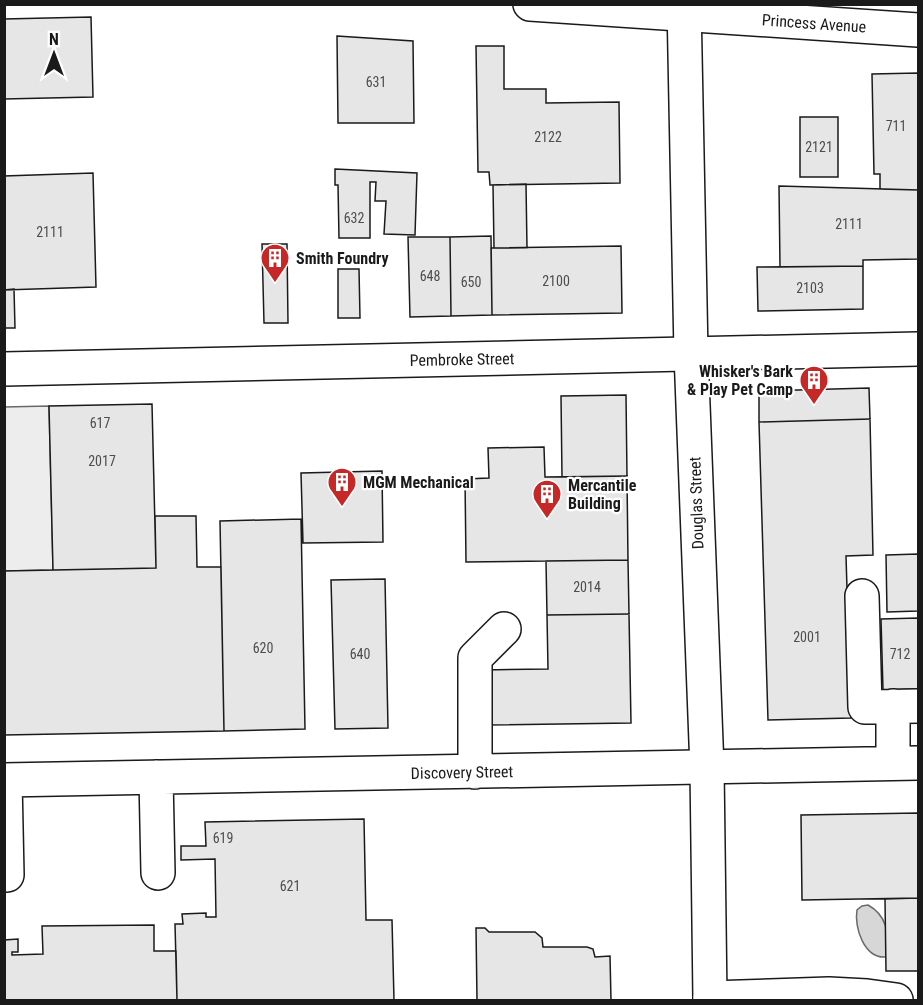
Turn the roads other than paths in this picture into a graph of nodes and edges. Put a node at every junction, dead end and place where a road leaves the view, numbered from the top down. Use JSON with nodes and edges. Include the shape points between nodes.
{"nodes":[{"id":1,"x":530,"y":4,"type":"edge"},
{"id":2,"x":684,"y":9,"type":"edge"},
{"id":3,"x":918,"y":30,"type":"edge"},
{"id":4,"x":918,"y":349,"type":"edge"},
{"id":5,"x":691,"y":353,"type":"junction"},
{"id":6,"x":4,"y":369,"type":"edge"},
{"id":7,"x":862,"y":596,"type":"dead end"},
{"id":8,"x":504,"y":629,"type":"dead end"},
{"id":9,"x":906,"y":706,"type":"edge"},
{"id":10,"x":906,"y":763,"type":"edge"},
{"id":11,"x":707,"y":768,"type":"junction"},
{"id":12,"x":475,"y":772,"type":"junction"},
{"id":13,"x":156,"y":777,"type":"junction"},
{"id":14,"x":5,"y":780,"type":"edge"},
{"id":15,"x":158,"y":873,"type":"dead end"},
{"id":16,"x":7,"y":875,"type":"dead end"},
{"id":17,"x":710,"y":999,"type":"edge"},
{"id":18,"x":896,"y":1000,"type":"edge"}],
"edges":[{"from":1,"to":2,"type":"street","name":"Princess Avenue"},
{"from":2,"to":3,"type":"street","name":"Princess Avenue"},
{"from":2,"to":5,"type":"street","name":"Douglas Street"},
{"from":4,"to":5,"type":"street","name":"Pembroke Street"},
{"from":5,"to":6,"type":"street","name":"Pembroke Street"},
{"from":5,"to":11,"type":"street","name":"Douglas Street"},
{"from":7,"to":9,"type":"street","via":[[865,707]]},
{"from":8,"to":12,"type":"street","via":[[475,658]]},
{"from":9,"to":10,"type":"street"},
{"from":10,"to":11,"type":"street","name":"Discovery Street"},
{"from":11,"to":12,"type":"street","name":"Discovery Street"},
{"from":11,"to":17,"type":"street","name":"Douglas Street"},
{"from":12,"to":13,"type":"street","name":"Discovery Street"},
{"from":13,"to":14,"type":"street","name":"Discovery Street"},
{"from":13,"to":15,"type":"street"},
{"from":14,"to":16,"type":"street"},
{"from":17,"to":18,"type":"street","via":[[829,994]]}]}
